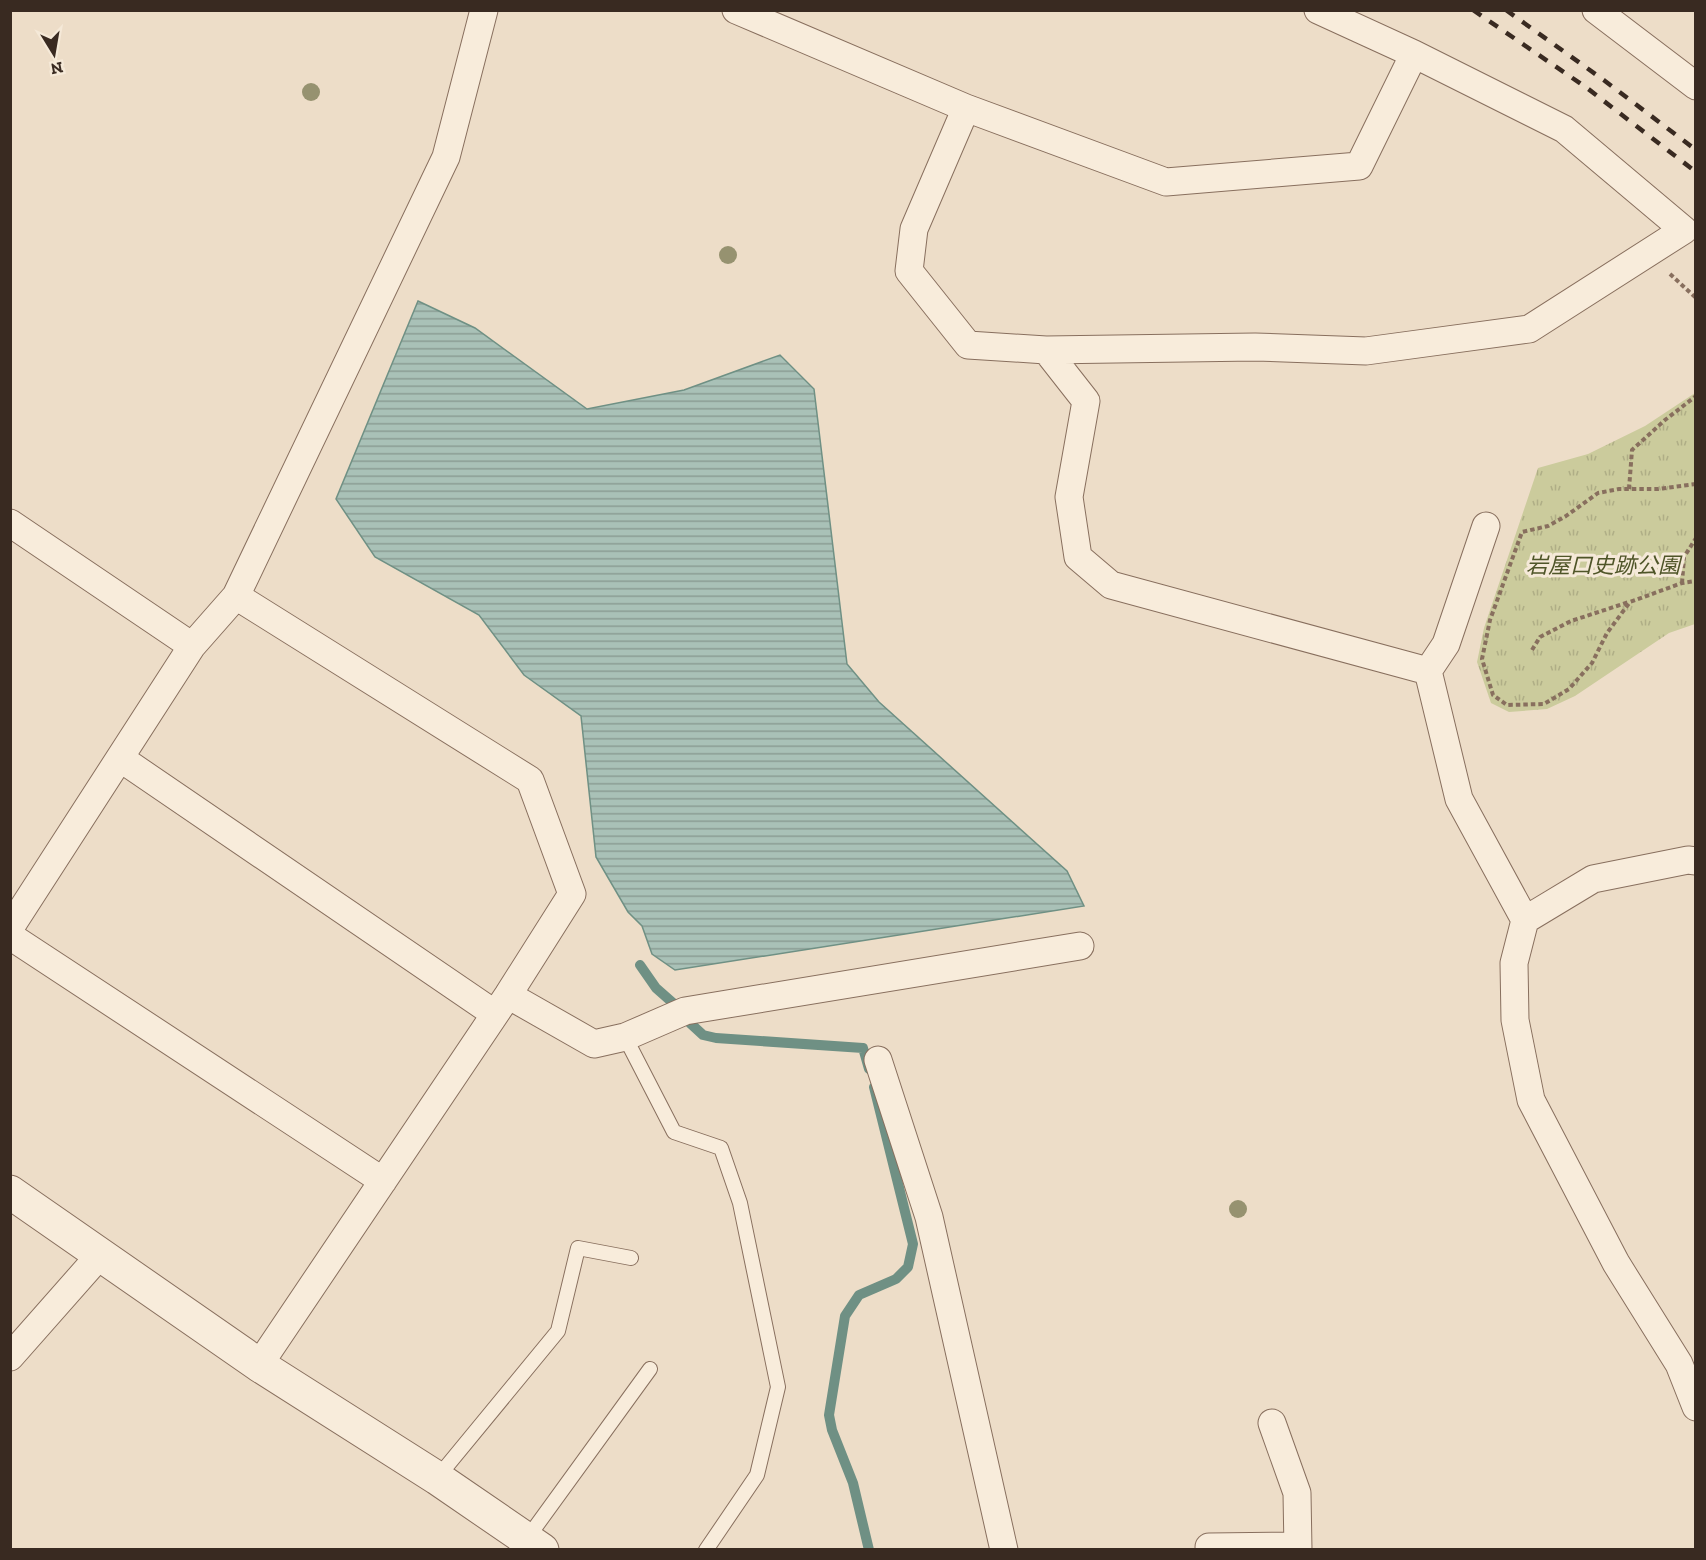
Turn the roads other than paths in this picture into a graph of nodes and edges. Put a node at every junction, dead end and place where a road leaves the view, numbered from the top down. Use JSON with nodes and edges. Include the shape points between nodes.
{"nodes":[{"id":1,"x":484,"y":10,"type":"edge"},
{"id":2,"x":736,"y":10,"type":"edge"},
{"id":3,"x":1318,"y":10,"type":"edge"},
{"id":4,"x":1596,"y":10,"type":"edge"},
{"id":5,"x":1414,"y":54,"type":"junction"},
{"id":6,"x":1695,"y":86,"type":"edge"},
{"id":7,"x":966,"y":108,"type":"junction"},
{"id":8,"x":1046,"y":350,"type":"junction"},
{"id":9,"x":10,"y":523,"type":"edge"},
{"id":10,"x":1486,"y":526,"type":"dead end"},
{"id":11,"x":236,"y":596,"type":"junction"},
{"id":12,"x":192,"y":646,"type":"junction"},
{"id":13,"x":1428,"y":671,"type":"junction"},
{"id":14,"x":120,"y":758,"type":"junction"},
{"id":15,"x":1695,"y":861,"type":"edge"},
{"id":16,"x":1526,"y":920,"type":"junction"},
{"id":17,"x":10,"y":928,"type":"edge"},
{"id":18,"x":10,"y":936,"type":"edge"},
{"id":19,"x":1080,"y":946,"type":"dead end"},
{"id":20,"x":502,"y":1005,"type":"junction"},
{"id":21,"x":626,"y":1037,"type":"junction"},
{"id":22,"x":878,"y":1060,"type":"dead end"},
{"id":23,"x":383,"y":1181,"type":"junction"},
{"id":24,"x":10,"y":1192,"type":"edge"},
{"id":25,"x":100,"y":1255,"type":"junction"},
{"id":26,"x":631,"y":1258,"type":"dead end"},
{"id":27,"x":10,"y":1357,"type":"edge"},
{"id":28,"x":259,"y":1365,"type":"junction"},
{"id":29,"x":650,"y":1369,"type":"dead end"},
{"id":30,"x":1695,"y":1407,"type":"edge"},
{"id":31,"x":1272,"y":1424,"type":"dead end"},
{"id":32,"x":437,"y":1478,"type":"junction"},
{"id":33,"x":534,"y":1545,"type":"edge"},
{"id":34,"x":1209,"y":1547,"type":"dead end"},
{"id":35,"x":1298,"y":1548,"type":"edge"},
{"id":36,"x":706,"y":1550,"type":"edge"},
{"id":37,"x":1004,"y":1550,"type":"edge"}],
"edges":[{"from":1,"to":11,"type":"street","via":[[446,157]]},
{"from":2,"to":7,"type":"street"},
{"from":3,"to":5,"type":"street"},
{"from":4,"to":6,"type":"street"},
{"from":5,"to":7,"type":"street","via":[[1359,166],[1167,182]]},
{"from":5,"to":8,"type":"street","via":[[1564,129],[1684,230],[1529,329],[1366,351],[1255,347]]},
{"from":7,"to":8,"type":"street","via":[[914,229],[909,271],[968,345]]},
{"from":8,"to":13,"type":"street","via":[[1086,401],[1069,497],[1078,557],[1111,585]]},
{"from":9,"to":12,"type":"street"},
{"from":10,"to":13,"type":"street","via":[[1446,644]]},
{"from":11,"to":12,"type":"street"},
{"from":11,"to":20,"type":"street","via":[[530,780],[572,894]]},
{"from":12,"to":14,"type":"street"},
{"from":13,"to":16,"type":"street","via":[[1459,799]]},
{"from":14,"to":17,"type":"street"},
{"from":14,"to":20,"type":"street"},
{"from":15,"to":16,"type":"street","via":[[1593,879]]},
{"from":16,"to":30,"type":"street","via":[[1514,963],[1515,1020],[1531,1100],[1616,1263],[1679,1364]]},
{"from":18,"to":23,"type":"street"},
{"from":19,"to":21,"type":"street","via":[[685,1011]]},
{"from":20,"to":21,"type":"street","via":[[594,1044]]},
{"from":20,"to":23,"type":"street"},
{"from":21,"to":36,"type":"lane","via":[[674,1132],[721,1148],[740,1203],[778,1387],[756,1475]]},
{"from":22,"to":37,"type":"street","via":[[929,1217]]},
{"from":23,"to":28,"type":"street"},
{"from":24,"to":25,"type":"street"},
{"from":25,"to":27,"type":"street"},
{"from":25,"to":28,"type":"street"},
{"from":26,"to":32,"type":"lane","via":[[578,1248],[558,1331]]},
{"from":28,"to":32,"type":"street"},
{"from":29,"to":33,"type":"lane"},
{"from":31,"to":35,"type":"street","via":[[1297,1493]]},
{"from":32,"to":33,"type":"street"},
{"from":34,"to":35,"type":"street"}]}
